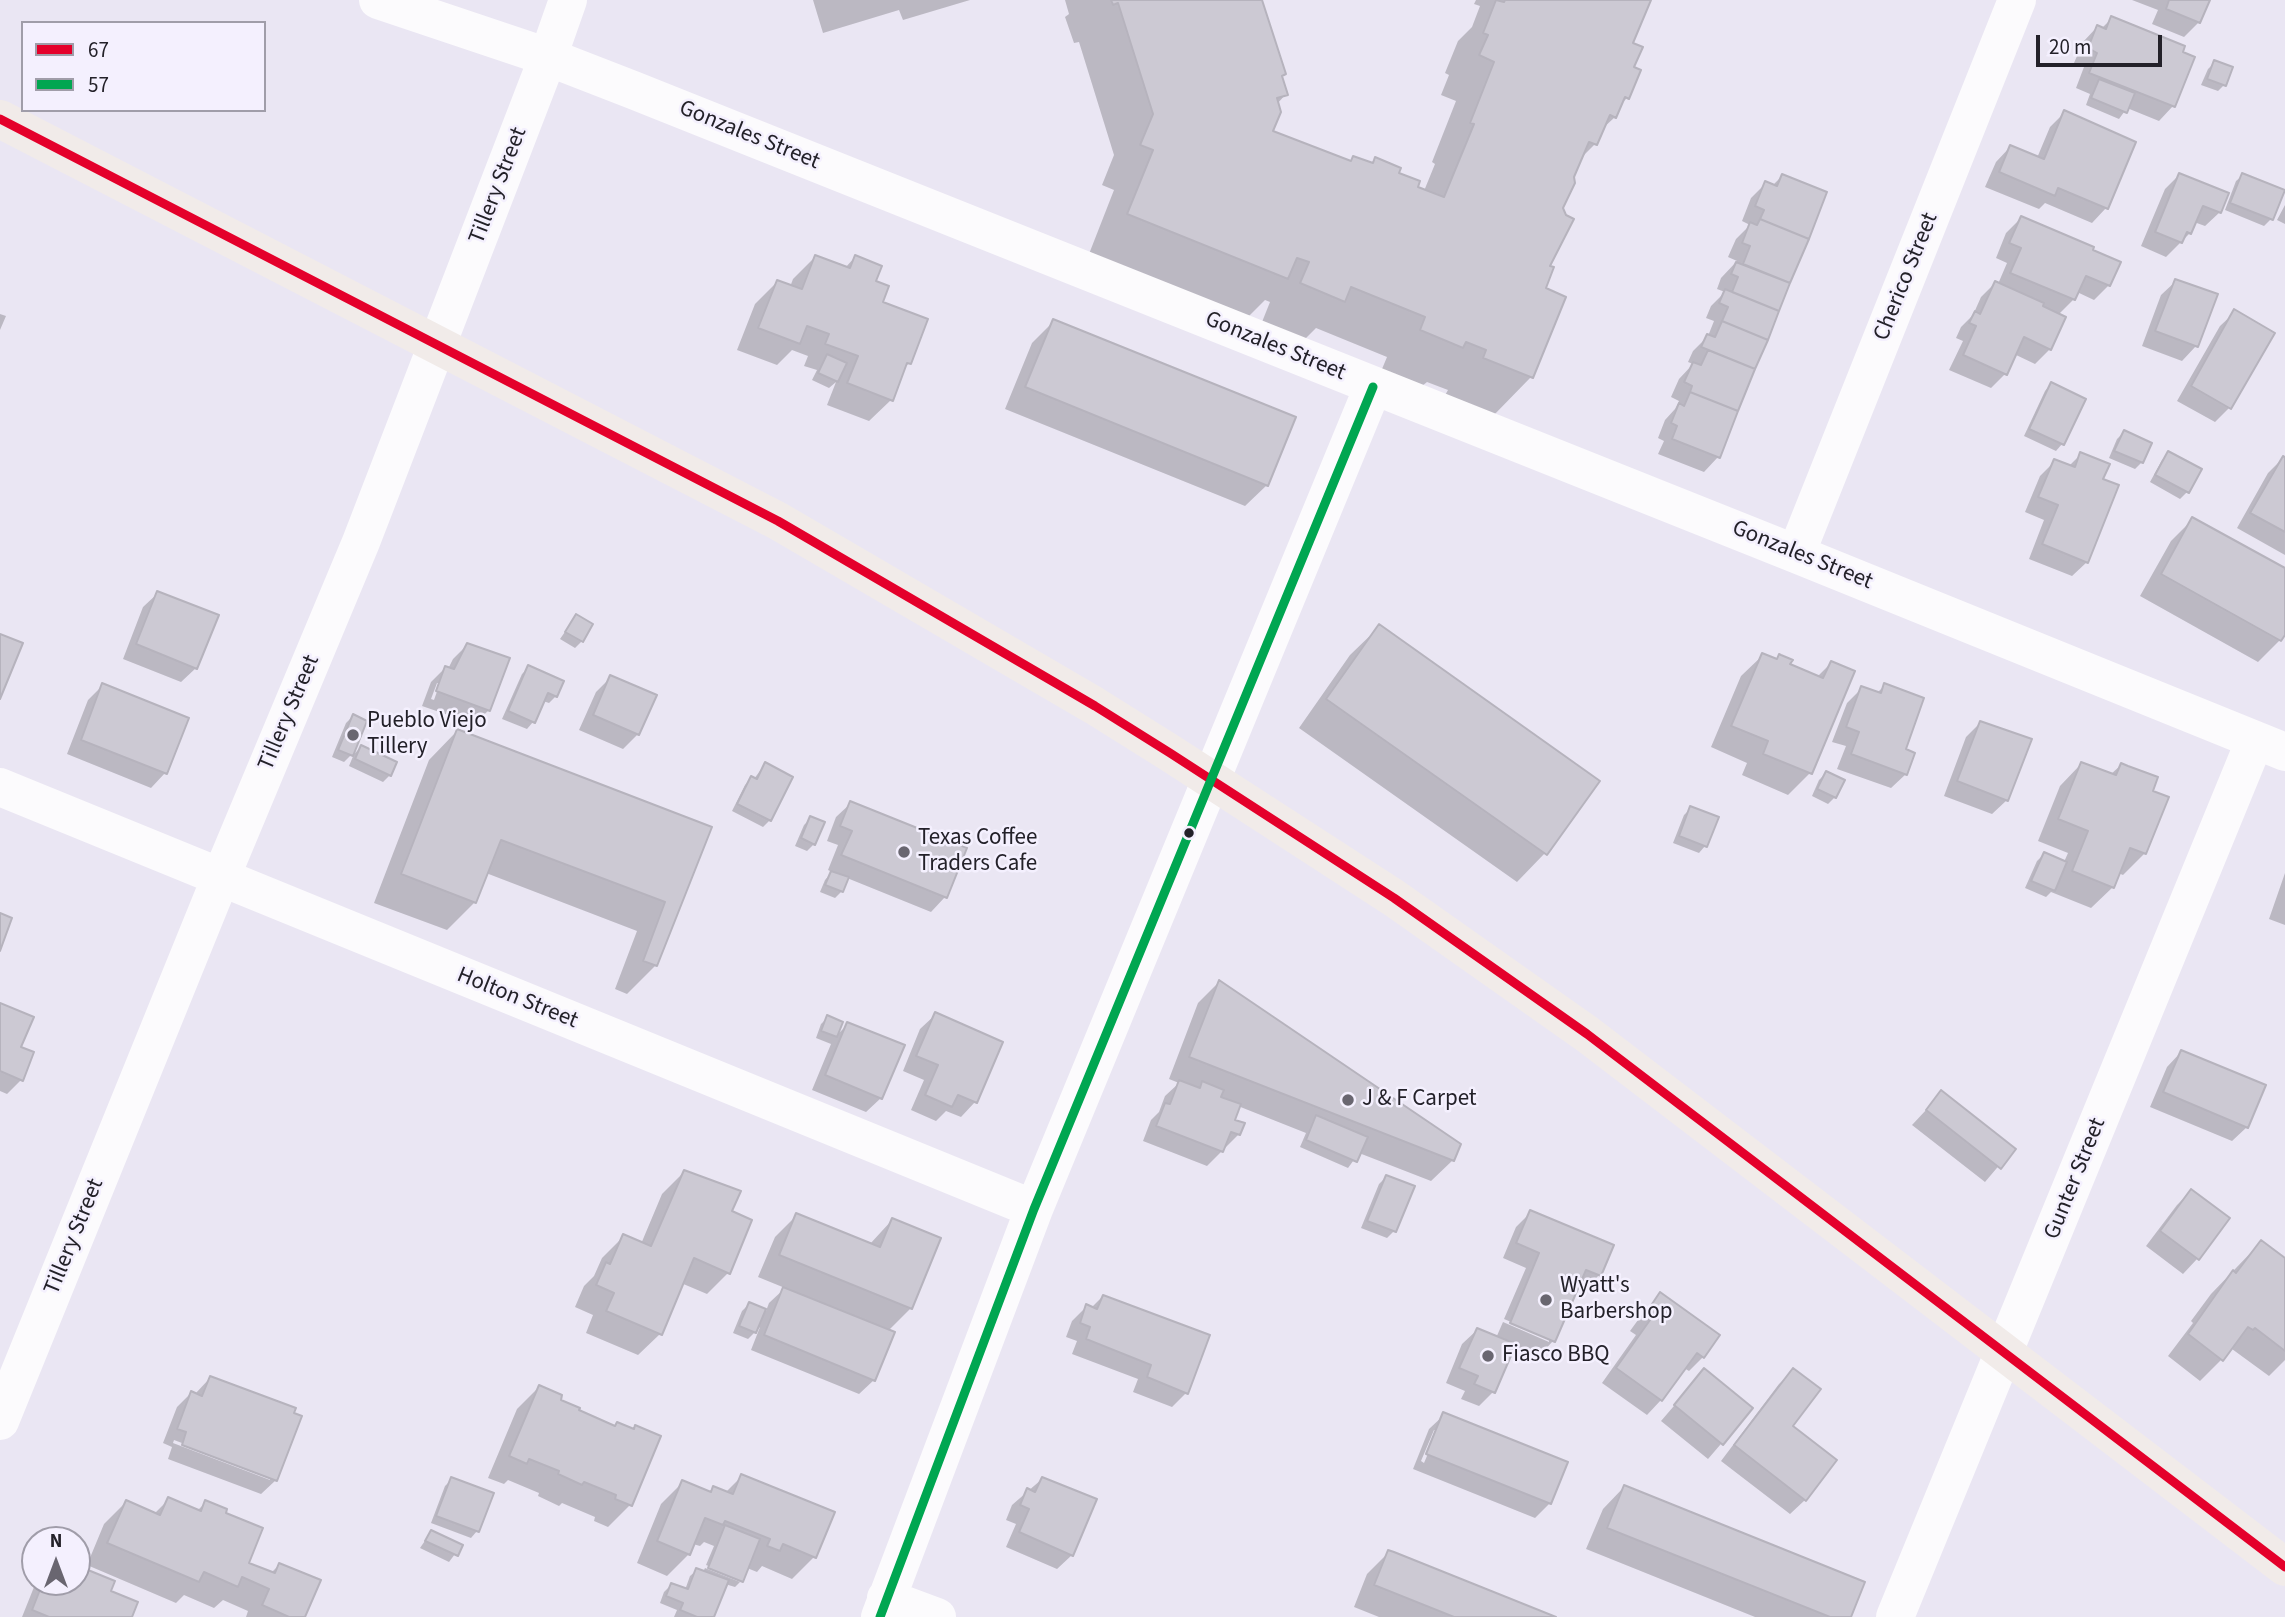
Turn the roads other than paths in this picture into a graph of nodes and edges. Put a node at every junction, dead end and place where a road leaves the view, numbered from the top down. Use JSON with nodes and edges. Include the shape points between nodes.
{"nodes":[{"id":1,"x":378,"y":0,"type":"edge"},
{"id":2,"x":568,"y":0,"type":"edge"},
{"id":3,"x":2017,"y":0,"type":"edge"},
{"id":4,"x":548,"y":58,"type":"junction"},
{"id":5,"x":0,"y":119,"type":"edge"},
{"id":6,"x":1373,"y":387,"type":"junction"},
{"id":7,"x":1796,"y":554,"type":"junction"},
{"id":8,"x":2270,"y":746,"type":"edge"},
{"id":9,"x":1210,"y":779,"type":"junction"},
{"id":10,"x":0,"y":787,"type":"edge"},
{"id":11,"x":221,"y":877,"type":"junction"},
{"id":12,"x":1034,"y":1209,"type":"junction"},
{"id":13,"x":2005,"y":1352,"type":"junction"},
{"id":14,"x":0,"y":1421,"type":"edge"},
{"id":15,"x":2285,"y":1567,"type":"edge"},
{"id":16,"x":883,"y":1607,"type":"edge"},
{"id":17,"x":937,"y":1617,"type":"edge"},
{"id":18,"x":1895,"y":1617,"type":"edge"}],
"edges":[{"from":1,"to":4,"type":"street","name":"Gonzales Street"},
{"from":2,"to":4,"type":"street","name":"Tillery Street"},
{"from":3,"to":7,"type":"street","name":"Cherico Street"},
{"from":4,"to":6,"type":"street","name":"Gonzales Street"},
{"from":4,"to":11,"type":"street","name":"Tillery Street","via":[[361,542]]},
{"from":5,"to":9,"type":"main road","via":[[778,521],[1095,706]]},
{"from":6,"to":7,"type":"street","name":"Gonzales Street"},
{"from":6,"to":9,"type":"street"},
{"from":7,"to":8,"type":"street","name":"Gonzales Street"},
{"from":8,"to":13,"type":"street","name":"Gunter Street"},
{"from":9,"to":12,"type":"street"},
{"from":9,"to":13,"type":"main road","via":[[1394,898],[1587,1034]]},
{"from":10,"to":11,"type":"street","name":"Holton Street"},
{"from":11,"to":12,"type":"street","name":"Holton Street"},
{"from":11,"to":14,"type":"street","name":"Tillery Street"},
{"from":12,"to":16,"type":"street"},
{"from":13,"to":15,"type":"main road"},
{"from":13,"to":18,"type":"street","name":"Gunter Street"},
{"from":16,"to":17,"type":"street"}]}
